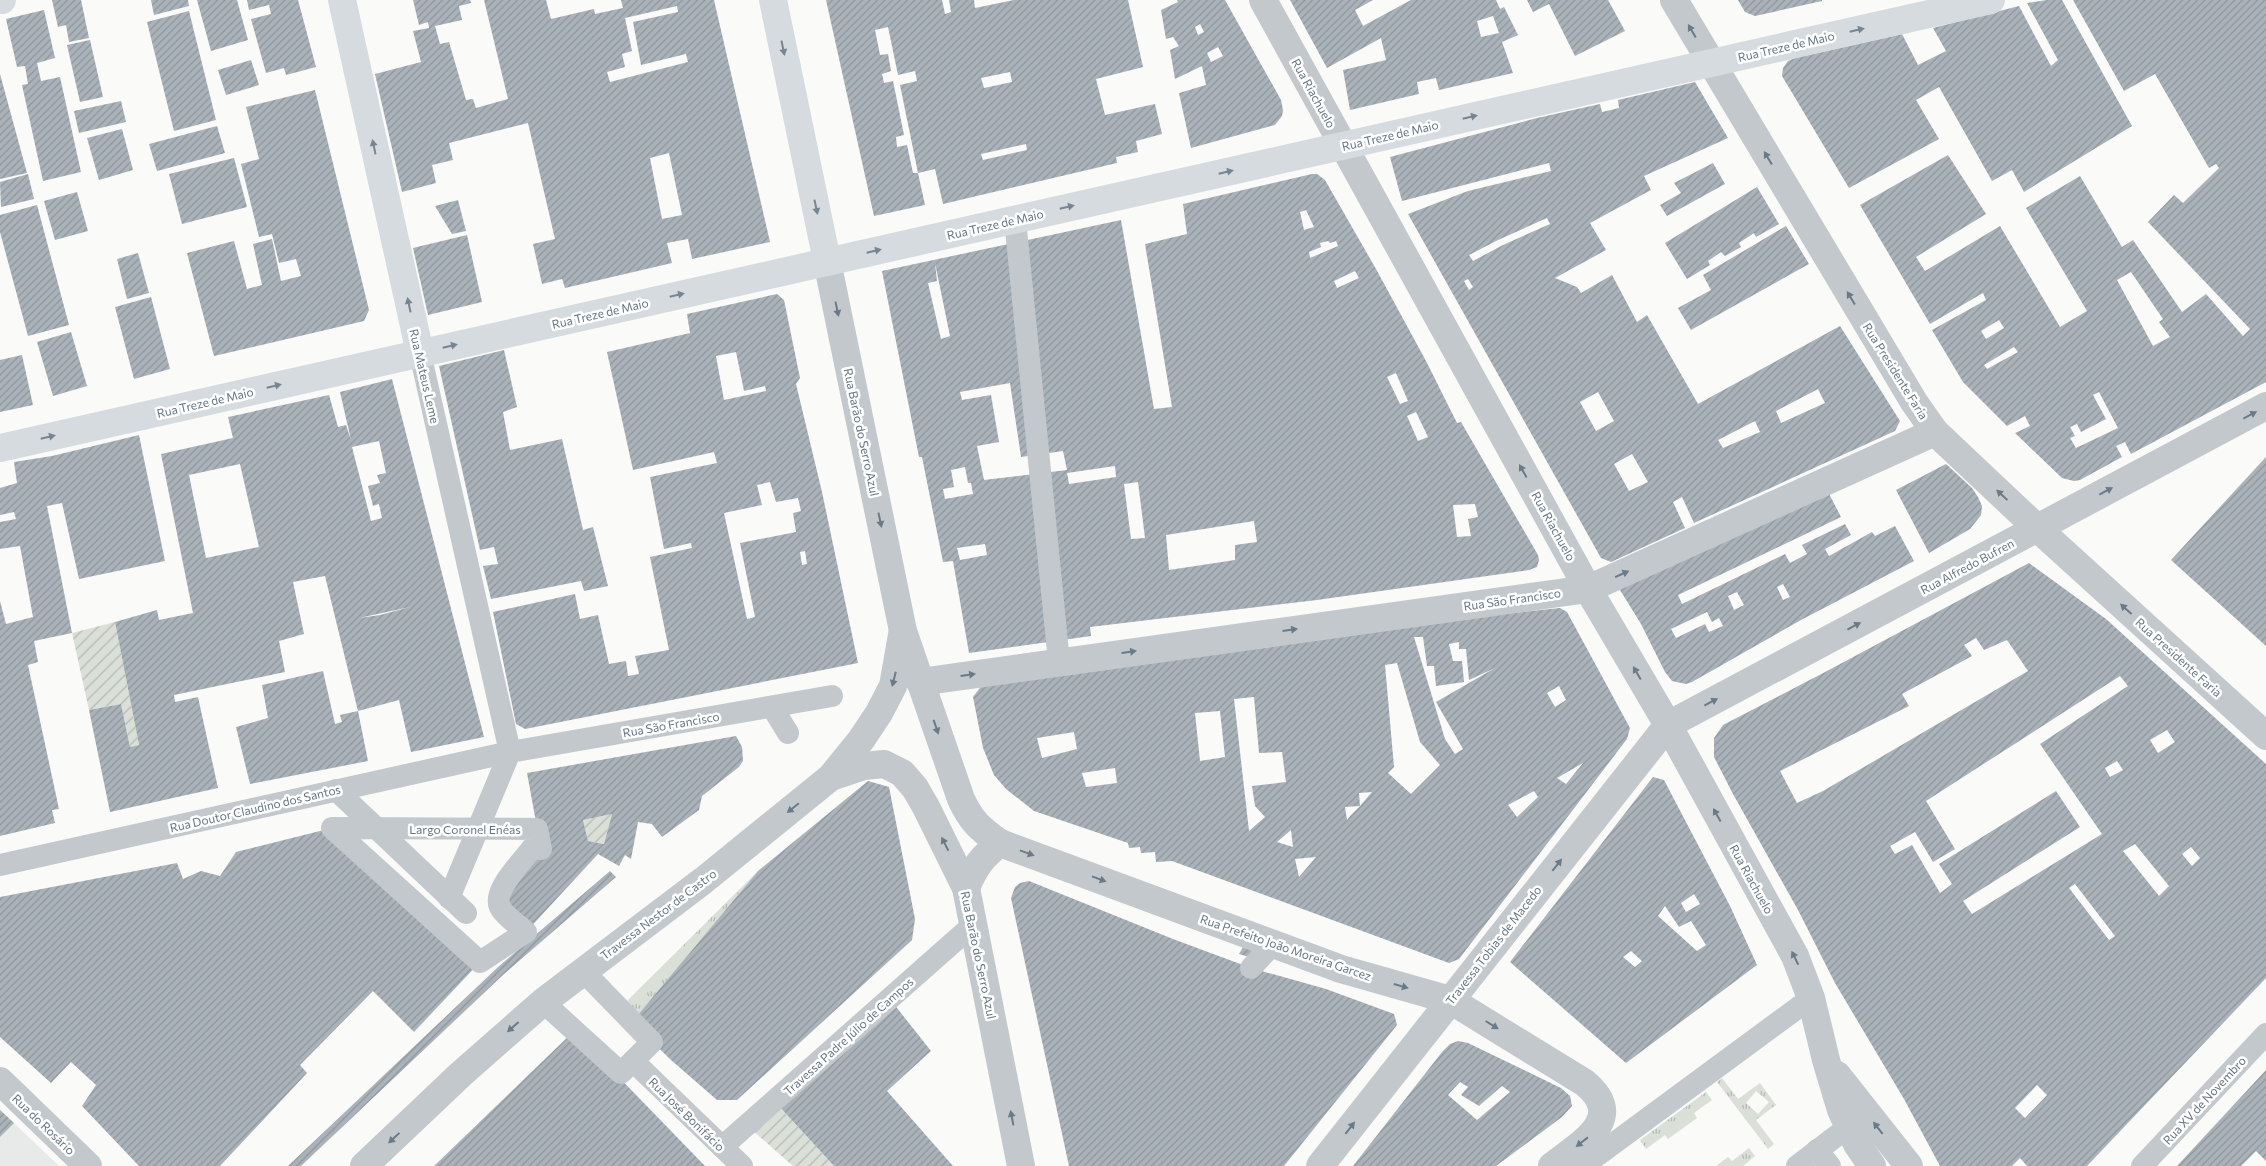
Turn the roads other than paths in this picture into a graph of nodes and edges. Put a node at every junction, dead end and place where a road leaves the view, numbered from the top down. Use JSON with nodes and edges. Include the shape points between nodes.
{"nodes":[{"id":1,"x":342,"y":0,"type":"edge"},
{"id":2,"x":773,"y":0,"type":"edge"},
{"id":3,"x":1263,"y":0,"type":"edge"},
{"id":4,"x":1674,"y":0,"type":"edge"},
{"id":5,"x":1990,"y":0,"type":"edge"},
{"id":6,"x":1711,"y":63,"type":"junction"},
{"id":7,"x":1343,"y":146,"type":"junction"},
{"id":8,"x":1015,"y":219,"type":"junction"},
{"id":9,"x":827,"y":262,"type":"junction"},
{"id":10,"x":420,"y":353,"type":"junction"},
{"id":11,"x":2266,"y":406,"type":"edge"},
{"id":12,"x":1935,"y":432,"type":"junction"},
{"id":13,"x":0,"y":448,"type":"edge"},
{"id":14,"x":2037,"y":528,"type":"junction"},
{"id":15,"x":1588,"y":589,"type":"junction"},
{"id":16,"x":903,"y":631,"type":"junction"},
{"id":17,"x":1059,"y":662,"type":"junction"},
{"id":18,"x":920,"y":682,"type":"junction"},
{"id":19,"x":832,"y":696,"type":"dead end"},
{"id":20,"x":772,"y":707,"type":"junction"},
{"id":21,"x":1668,"y":725,"type":"junction"},
{"id":22,"x":788,"y":733,"type":"dead end"},
{"id":23,"x":2266,"y":736,"type":"edge"},
{"id":24,"x":510,"y":752,"type":"junction"},
{"id":25,"x":831,"y":777,"type":"junction"},
{"id":26,"x":336,"y":790,"type":"junction"},
{"id":27,"x":332,"y":828,"type":"joint"},
{"id":28,"x":1000,"y":842,"type":"junction"},
{"id":29,"x":0,"y":864,"type":"edge"},
{"id":30,"x":966,"y":888,"type":"junction"},
{"id":31,"x":449,"y":898,"type":"junction"},
{"id":32,"x":466,"y":914,"type":"dead end"},
{"id":33,"x":974,"y":924,"type":"junction"},
{"id":34,"x":1273,"y":944,"type":"junction"},
{"id":35,"x":1251,"y":968,"type":"dead end"},
{"id":36,"x":583,"y":971,"type":"junction"},
{"id":37,"x":1811,"y":998,"type":"junction"},
{"id":38,"x":1450,"y":1000,"type":"junction"},
{"id":39,"x":543,"y":1002,"type":"junction"},
{"id":40,"x":2266,"y":1034,"type":"edge"},
{"id":41,"x":1826,"y":1060,"type":"junction"},
{"id":42,"x":633,"y":1061,"type":"junction"},
{"id":43,"x":0,"y":1081,"type":"edge"},
{"id":44,"x":1848,"y":1127,"type":"junction"},
{"id":45,"x":722,"y":1147,"type":"junction"},
{"id":46,"x":1823,"y":1158,"type":"edge"},
{"id":47,"x":88,"y":1166,"type":"edge"},
{"id":48,"x":364,"y":1166,"type":"edge"},
{"id":49,"x":742,"y":1166,"type":"edge"},
{"id":50,"x":1021,"y":1166,"type":"edge"},
{"id":51,"x":1320,"y":1166,"type":"edge"},
{"id":52,"x":1552,"y":1166,"type":"edge"},
{"id":53,"x":1583,"y":1166,"type":"edge"},
{"id":54,"x":1797,"y":1166,"type":"edge"},
{"id":55,"x":1872,"y":1166,"type":"edge"},
{"id":56,"x":1908,"y":1166,"type":"edge"},
{"id":57,"x":2142,"y":1166,"type":"edge"}],
"edges":[{"from":10,"to":1,"type":"main road","name":"Rua Mateus Leme","one_way":true},
{"from":2,"to":9,"type":"main road","name":"Rua Barão do Serro Azul","one_way":true},
{"from":3,"to":7,"type":"street","name":"Rua Riachuelo"},
{"from":6,"to":4,"type":"street","name":"Rua Presidente Faria","one_way":true},
{"from":6,"to":5,"type":"main road","name":"Rua Treze de Maio","one_way":true},
{"from":7,"to":6,"type":"main road","name":"Rua Treze de Maio","one_way":true},
{"from":12,"to":6,"type":"street","name":"Rua Presidente Faria","one_way":true},
{"from":8,"to":7,"type":"main road","name":"Rua Treze de Maio","one_way":true},
{"from":15,"to":7,"type":"street","name":"Rua Riachuelo","one_way":true},
{"from":9,"to":8,"type":"main road","name":"Rua Treze de Maio","one_way":true},
{"from":8,"to":17,"type":"street"},
{"from":10,"to":9,"type":"main road","name":"Rua Treze de Maio","one_way":true},
{"from":9,"to":16,"type":"street","name":"Rua Barão do Serro Azul","one_way":true},
{"from":13,"to":10,"type":"main road","name":"Rua Treze de Maio","one_way":true},
{"from":10,"to":24,"type":"street","name":"Rua Mateus Leme"},
{"from":14,"to":11,"type":"street","name":"Rua Alfredo Bufren","one_way":true},
{"from":14,"to":12,"type":"street","name":"Rua Presidente Faria","one_way":true},
{"from":15,"to":12,"type":"street","name":"Rua São Francisco","one_way":true},
{"from":21,"to":14,"type":"street","name":"Rua Alfredo Bufren","one_way":true},
{"from":23,"to":14,"type":"street","name":"Rua Presidente Faria","one_way":true},
{"from":17,"to":15,"type":"street","name":"Rua São Francisco","one_way":true},
{"from":21,"to":15,"type":"street","name":"Rua Riachuelo","one_way":true},
{"from":16,"to":18,"type":"street","name":"Rua Barão do Serro Azul"},
{"from":16,"to":25,"type":"street","name":"Travessa Nestor de Castro","one_way":true,"via":[[893,686],[861,740]]},
{"from":18,"to":17,"type":"street","name":"Rua São Francisco","one_way":true},
{"from":18,"to":28,"type":"street","name":"Rua Barão do Serro Azul","one_way":true,"via":[[970,818]]},
{"from":19,"to":20,"type":"street","name":"Rua São Francisco"},
{"from":20,"to":22,"type":"street"},
{"from":20,"to":24,"type":"street","name":"Rua São Francisco"},
{"from":37,"to":21,"type":"street","name":"Rua Riachuelo","one_way":true,"via":[[1795,956]]},
{"from":38,"to":21,"type":"street","name":"Travessa Tobias de Macedo","one_way":true},
{"from":24,"to":26,"type":"street","name":"Rua Doutor Claudino dos Santos"},
{"from":24,"to":31,"type":"street"},
{"from":30,"to":25,"type":"street","name":"Rua Barão do Serro Azul","one_way":true,"via":[[926,807],[902,773],[884,764],[864,766]]},
{"from":25,"to":36,"type":"street","name":"Travessa Nestor de Castro","one_way":true,"via":[[704,880]]},
{"from":26,"to":29,"type":"street","name":"Rua Doutor Claudino dos Santos"},
{"from":26,"to":31,"type":"street"},
{"from":27,"to":27,"type":"street","name":"Largo Coronel Enéas","via":[[480,962],[526,932],[501,909],[498,899],[500,890],[533,847],[541,849],[537,829]]},
{"from":28,"to":30,"type":"street","via":[[974,869]]},
{"from":28,"to":34,"type":"street","name":"Rua Prefeito João Moreira Garcez","one_way":true},
{"from":30,"to":33,"type":"street","name":"Rua Barão do Serro Azul"},
{"from":31,"to":32,"type":"street"},
{"from":33,"to":45,"type":"street","name":"Travessa Padre Júlio de Campos"},
{"from":50,"to":33,"type":"street","name":"Rua Barão do Serro Azul","one_way":true},
{"from":34,"to":35,"type":"street"},
{"from":34,"to":38,"type":"street","name":"Rua Prefeito João Moreira Garcez","one_way":true,"via":[[1342,969]]},
{"from":36,"to":39,"type":"street","name":"Travessa Nestor de Castro"},
{"from":36,"to":42,"type":"street","via":[[652,1042]]},
{"from":37,"to":41,"type":"street","name":"Rua Riachuelo"},
{"from":37,"to":53,"type":"street"},
{"from":51,"to":38,"type":"street","name":"Travessa Tobias de Macedo","one_way":true},
{"from":38,"to":52,"type":"street","name":"Rua Prefeito João Moreira Garcez","one_way":true,"via":[[1585,1083],[1599,1098],[1603,1110],[1593,1133]]},
{"from":39,"to":42,"type":"street","via":[[621,1073]]},
{"from":39,"to":48,"type":"street","name":"Travessa Nestor de Castro","one_way":true},
{"from":40,"to":57,"type":"street","name":"Rua XV de Novembro"},
{"from":41,"to":44,"type":"street","name":"Rua Riachuelo"},
{"from":56,"to":41,"type":"street","name":"Rua Riachuelo","one_way":true},
{"from":42,"to":45,"type":"street","name":"Rua José Bonifácio"},
{"from":43,"to":47,"type":"street","name":"Rua do Rosário"},
{"from":44,"to":46,"type":"street"},
{"from":44,"to":55,"type":"street","name":"Rua Riachuelo"},
{"from":45,"to":49,"type":"street","name":"Rua José Bonifácio"},
{"from":46,"to":54,"type":"street"}]}
